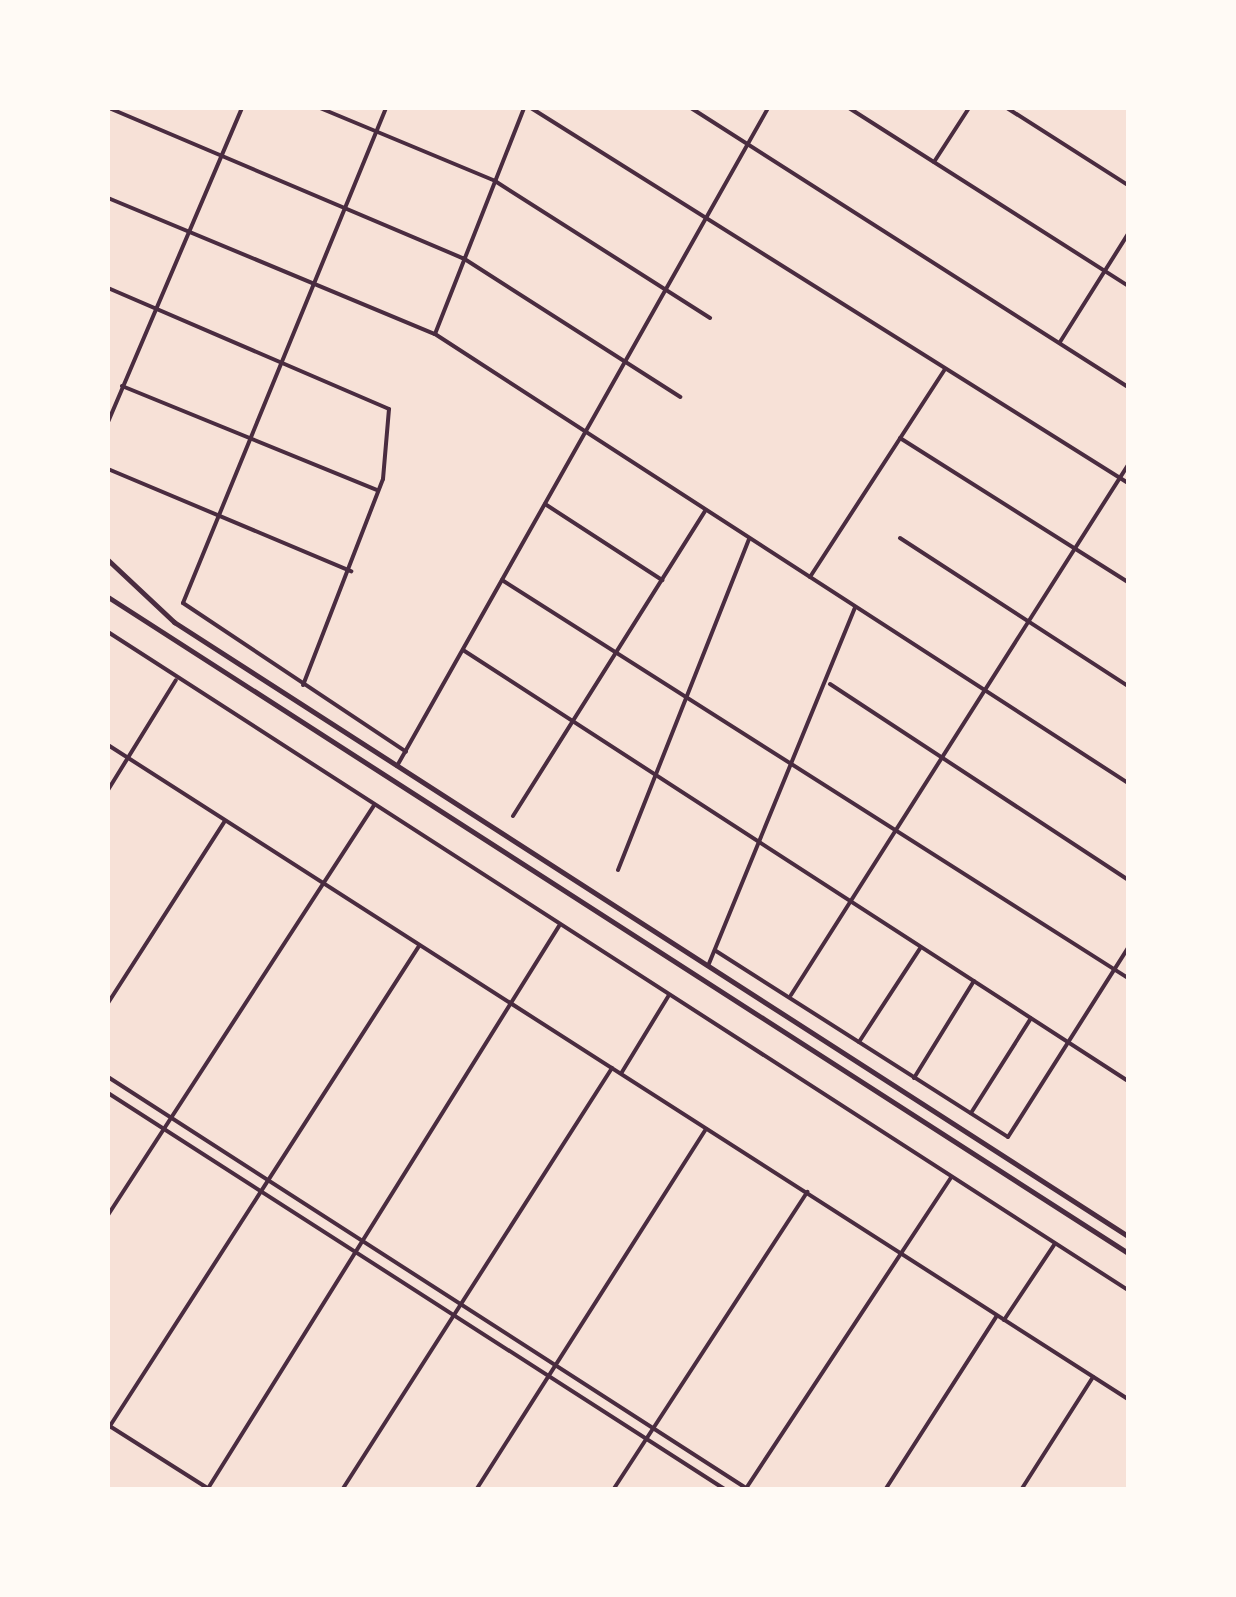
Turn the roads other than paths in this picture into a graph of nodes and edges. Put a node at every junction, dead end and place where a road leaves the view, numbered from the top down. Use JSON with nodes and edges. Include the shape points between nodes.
{"nodes":[{"id":1,"x":110,"y":108,"type":"edge"},
{"id":2,"x":242,"y":108,"type":"edge"},
{"id":3,"x":320,"y":108,"type":"edge"},
{"id":4,"x":386,"y":108,"type":"edge"},
{"id":5,"x":528,"y":108,"type":"edge"},
{"id":6,"x":691,"y":108,"type":"edge"},
{"id":7,"x":768,"y":108,"type":"edge"},
{"id":8,"x":848,"y":108,"type":"edge"},
{"id":9,"x":969,"y":108,"type":"edge"},
{"id":10,"x":1006,"y":108,"type":"edge"},
{"id":11,"x":376,"y":131,"type":"junction"},
{"id":12,"x":748,"y":142,"type":"junction"},
{"id":13,"x":222,"y":155,"type":"junction"},
{"id":14,"x":934,"y":162,"type":"junction"},
{"id":15,"x":496,"y":180,"type":"junction"},
{"id":16,"x":1128,"y":186,"type":"edge"},
{"id":17,"x":108,"y":198,"type":"edge"},
{"id":18,"x":345,"y":207,"type":"junction"},
{"id":19,"x":707,"y":218,"type":"junction"},
{"id":20,"x":189,"y":232,"type":"junction"},
{"id":21,"x":1128,"y":234,"type":"edge"},
{"id":22,"x":463,"y":258,"type":"junction"},
{"id":23,"x":1104,"y":271,"type":"junction"},
{"id":24,"x":316,"y":284,"type":"junction"},
{"id":25,"x":1128,"y":286,"type":"edge"},
{"id":26,"x":108,"y":288,"type":"edge"},
{"id":27,"x":666,"y":290,"type":"junction"},
{"id":28,"x":157,"y":309,"type":"junction"},
{"id":29,"x":710,"y":318,"type":"dead end"},
{"id":30,"x":435,"y":334,"type":"junction"},
{"id":31,"x":1060,"y":342,"type":"junction"},
{"id":32,"x":286,"y":361,"type":"junction"},
{"id":33,"x":625,"y":364,"type":"junction"},
{"id":34,"x":945,"y":369,"type":"junction"},
{"id":35,"x":122,"y":386,"type":"junction"},
{"id":36,"x":1128,"y":386,"type":"edge"},
{"id":37,"x":680,"y":397,"type":"dead end"},
{"id":38,"x":108,"y":422,"type":"edge"},
{"id":39,"x":585,"y":435,"type":"junction"},
{"id":40,"x":253,"y":438,"type":"junction"},
{"id":41,"x":900,"y":438,"type":"junction"},
{"id":42,"x":1128,"y":465,"type":"edge"},
{"id":43,"x":108,"y":469,"type":"edge"},
{"id":44,"x":1120,"y":478,"type":"junction"},
{"id":45,"x":1128,"y":483,"type":"edge"},
{"id":46,"x":378,"y":491,"type":"junction"},
{"id":47,"x":546,"y":504,"type":"junction"},
{"id":48,"x":706,"y":511,"type":"junction"},
{"id":49,"x":219,"y":515,"type":"junction"},
{"id":50,"x":900,"y":538,"type":"dead end"},
{"id":51,"x":749,"y":539,"type":"junction"},
{"id":52,"x":1075,"y":546,"type":"junction"},
{"id":53,"x":108,"y":560,"type":"edge"},
{"id":54,"x":351,"y":571,"type":"junction"},
{"id":55,"x":810,"y":577,"type":"junction"},
{"id":56,"x":502,"y":580,"type":"junction"},
{"id":57,"x":662,"y":580,"type":"junction"},
{"id":58,"x":1128,"y":582,"type":"edge"},
{"id":59,"x":108,"y":598,"type":"edge"},
{"id":60,"x":855,"y":607,"type":"junction"},
{"id":61,"x":1029,"y":618,"type":"junction"},
{"id":62,"x":108,"y":632,"type":"edge"},
{"id":63,"x":462,"y":650,"type":"junction"},
{"id":64,"x":618,"y":652,"type":"junction"},
{"id":65,"x":177,"y":678,"type":"junction"},
{"id":66,"x":830,"y":684,"type":"junction"},
{"id":67,"x":303,"y":686,"type":"junction"},
{"id":68,"x":1128,"y":686,"type":"edge"},
{"id":69,"x":984,"y":690,"type":"junction"},
{"id":70,"x":690,"y":697,"type":"junction"},
{"id":71,"x":574,"y":720,"type":"junction"},
{"id":72,"x":108,"y":745,"type":"edge"},
{"id":73,"x":406,"y":752,"type":"junction"},
{"id":74,"x":128,"y":758,"type":"junction"},
{"id":75,"x":940,"y":758,"type":"junction"},
{"id":76,"x":796,"y":764,"type":"junction"},
{"id":77,"x":397,"y":766,"type":"junction"},
{"id":78,"x":660,"y":776,"type":"junction"},
{"id":79,"x":1128,"y":783,"type":"edge"},
{"id":80,"x":108,"y":790,"type":"edge"},
{"id":81,"x":374,"y":805,"type":"junction"},
{"id":82,"x":513,"y":816,"type":"dead end"},
{"id":83,"x":225,"y":821,"type":"junction"},
{"id":84,"x":895,"y":828,"type":"junction"},
{"id":85,"x":761,"y":844,"type":"junction"},
{"id":86,"x":618,"y":870,"type":"dead end"},
{"id":87,"x":1128,"y":880,"type":"edge"},
{"id":88,"x":324,"y":886,"type":"junction"},
{"id":89,"x":853,"y":903,"type":"junction"},
{"id":90,"x":560,"y":925,"type":"junction"},
{"id":91,"x":420,"y":944,"type":"junction"},
{"id":92,"x":921,"y":946,"type":"junction"},
{"id":93,"x":1128,"y":948,"type":"edge"},
{"id":94,"x":716,"y":951,"type":"junction"},
{"id":95,"x":708,"y":966,"type":"junction"},
{"id":96,"x":1115,"y":969,"type":"junction"},
{"id":97,"x":1128,"y":978,"type":"edge"},
{"id":98,"x":974,"y":981,"type":"junction"},
{"id":99,"x":670,"y":994,"type":"junction"},
{"id":100,"x":790,"y":995,"type":"junction"},
{"id":101,"x":108,"y":1003,"type":"edge"},
{"id":102,"x":513,"y":1003,"type":"junction"},
{"id":103,"x":1031,"y":1018,"type":"junction"},
{"id":104,"x":859,"y":1042,"type":"junction"},
{"id":105,"x":1067,"y":1042,"type":"junction"},
{"id":106,"x":613,"y":1066,"type":"junction"},
{"id":107,"x":622,"y":1072,"type":"junction"},
{"id":108,"x":108,"y":1077,"type":"edge"},
{"id":109,"x":914,"y":1078,"type":"junction"},
{"id":110,"x":1128,"y":1081,"type":"edge"},
{"id":111,"x":108,"y":1093,"type":"edge"},
{"id":112,"x":971,"y":1112,"type":"junction"},
{"id":113,"x":172,"y":1118,"type":"junction"},
{"id":114,"x":163,"y":1128,"type":"junction"},
{"id":115,"x":706,"y":1128,"type":"junction"},
{"id":116,"x":951,"y":1178,"type":"junction"},
{"id":117,"x":268,"y":1184,"type":"junction"},
{"id":118,"x":262,"y":1191,"type":"junction"},
{"id":119,"x":807,"y":1192,"type":"junction"},
{"id":120,"x":108,"y":1215,"type":"edge"},
{"id":121,"x":1128,"y":1236,"type":"edge"},
{"id":122,"x":364,"y":1242,"type":"junction"},
{"id":123,"x":1055,"y":1244,"type":"junction"},
{"id":124,"x":900,"y":1253,"type":"junction"},
{"id":125,"x":1128,"y":1253,"type":"edge"},
{"id":126,"x":358,"y":1254,"type":"junction"},
{"id":127,"x":1128,"y":1290,"type":"edge"},
{"id":128,"x":462,"y":1303,"type":"junction"},
{"id":129,"x":456,"y":1314,"type":"junction"},
{"id":130,"x":997,"y":1316,"type":"junction"},
{"id":131,"x":1004,"y":1320,"type":"junction"},
{"id":132,"x":558,"y":1366,"type":"junction"},
{"id":133,"x":550,"y":1375,"type":"junction"},
{"id":134,"x":1093,"y":1377,"type":"junction"},
{"id":135,"x":1128,"y":1399,"type":"edge"},
{"id":136,"x":655,"y":1425,"type":"junction"},
{"id":137,"x":108,"y":1427,"type":"edge"},
{"id":138,"x":648,"y":1436,"type":"junction"},
{"id":139,"x":208,"y":1489,"type":"edge"},
{"id":140,"x":747,"y":1489,"type":"edge"},
{"id":141,"x":342,"y":1490,"type":"edge"},
{"id":142,"x":476,"y":1490,"type":"edge"},
{"id":143,"x":613,"y":1490,"type":"edge"},
{"id":144,"x":726,"y":1490,"type":"edge"},
{"id":145,"x":885,"y":1490,"type":"edge"},
{"id":146,"x":1021,"y":1490,"type":"edge"}],
"edges":[{"from":1,"to":13,"type":"street"},
{"from":2,"to":13,"type":"street"},
{"from":3,"to":11,"type":"street"},
{"from":4,"to":11,"type":"street"},
{"from":5,"to":15,"type":"street"},
{"from":5,"to":19,"type":"street"},
{"from":6,"to":12,"type":"street"},
{"from":7,"to":12,"type":"street"},
{"from":8,"to":14,"type":"street"},
{"from":9,"to":14,"type":"street"},
{"from":10,"to":16,"type":"street"},
{"from":11,"to":15,"type":"street"},
{"from":11,"to":18,"type":"street"},
{"from":12,"to":19,"type":"street"},
{"from":12,"to":31,"type":"street"},
{"from":13,"to":18,"type":"street"},
{"from":13,"to":20,"type":"street"},
{"from":14,"to":23,"type":"street"},
{"from":15,"to":22,"type":"street"},
{"from":15,"to":27,"type":"street"},
{"from":17,"to":20,"type":"street"},
{"from":18,"to":22,"type":"street"},
{"from":18,"to":24,"type":"street"},
{"from":19,"to":27,"type":"street"},
{"from":19,"to":34,"type":"street"},
{"from":20,"to":24,"type":"street"},
{"from":20,"to":28,"type":"street"},
{"from":21,"to":23,"type":"street"},
{"from":22,"to":30,"type":"street"},
{"from":22,"to":33,"type":"street"},
{"from":23,"to":25,"type":"street"},
{"from":23,"to":31,"type":"street"},
{"from":24,"to":30,"type":"street"},
{"from":24,"to":32,"type":"street"},
{"from":26,"to":28,"type":"street"},
{"from":27,"to":29,"type":"street"},
{"from":27,"to":33,"type":"street"},
{"from":28,"to":32,"type":"street"},
{"from":28,"to":35,"type":"street"},
{"from":30,"to":39,"type":"street"},
{"from":31,"to":36,"type":"street"},
{"from":32,"to":40,"type":"street"},
{"from":32,"to":46,"type":"street","via":[[384,402],[392,419]]},
{"from":33,"to":37,"type":"street"},
{"from":33,"to":39,"type":"street"},
{"from":34,"to":41,"type":"street"},
{"from":34,"to":44,"type":"street"},
{"from":35,"to":38,"type":"street"},
{"from":35,"to":40,"type":"street"},
{"from":39,"to":47,"type":"street"},
{"from":39,"to":48,"type":"street"},
{"from":40,"to":46,"type":"street"},
{"from":40,"to":49,"type":"street"},
{"from":41,"to":52,"type":"street"},
{"from":41,"to":55,"type":"street"},
{"from":42,"to":44,"type":"street"},
{"from":43,"to":49,"type":"street"},
{"from":44,"to":45,"type":"street"},
{"from":44,"to":52,"type":"street"},
{"from":46,"to":54,"type":"street"},
{"from":47,"to":56,"type":"street"},
{"from":47,"to":57,"type":"street"},
{"from":48,"to":51,"type":"street"},
{"from":48,"to":57,"type":"street"},
{"from":49,"to":54,"type":"street"},
{"from":49,"to":67,"type":"street","via":[[183,603]]},
{"from":50,"to":61,"type":"street"},
{"from":51,"to":55,"type":"street"},
{"from":51,"to":70,"type":"street"},
{"from":52,"to":58,"type":"street"},
{"from":52,"to":61,"type":"street"},
{"from":53,"to":77,"type":"main road","via":[[174,622]]},
{"from":54,"to":67,"type":"street"},
{"from":55,"to":60,"type":"street"},
{"from":56,"to":63,"type":"street"},
{"from":56,"to":64,"type":"street"},
{"from":57,"to":64,"type":"street"},
{"from":59,"to":125,"type":"main road"},
{"from":60,"to":66,"type":"street"},
{"from":60,"to":69,"type":"street"},
{"from":61,"to":68,"type":"street"},
{"from":61,"to":69,"type":"street"},
{"from":62,"to":65,"type":"street"},
{"from":63,"to":71,"type":"street"},
{"from":63,"to":73,"type":"street"},
{"from":64,"to":70,"type":"street"},
{"from":64,"to":71,"type":"street"},
{"from":65,"to":74,"type":"street"},
{"from":65,"to":81,"type":"street"},
{"from":66,"to":75,"type":"street"},
{"from":66,"to":76,"type":"street"},
{"from":67,"to":73,"type":"street"},
{"from":69,"to":75,"type":"street"},
{"from":69,"to":79,"type":"street"},
{"from":70,"to":76,"type":"street"},
{"from":70,"to":78,"type":"street"},
{"from":71,"to":78,"type":"street"},
{"from":71,"to":82,"type":"street"},
{"from":72,"to":74,"type":"street"},
{"from":73,"to":77,"type":"street"},
{"from":74,"to":80,"type":"street"},
{"from":74,"to":83,"type":"street"},
{"from":75,"to":84,"type":"street"},
{"from":75,"to":87,"type":"street"},
{"from":76,"to":84,"type":"street"},
{"from":76,"to":85,"type":"street"},
{"from":77,"to":95,"type":"main road"},
{"from":78,"to":85,"type":"street"},
{"from":78,"to":86,"type":"street"},
{"from":81,"to":88,"type":"street"},
{"from":81,"to":90,"type":"street"},
{"from":83,"to":88,"type":"street"},
{"from":83,"to":101,"type":"street"},
{"from":84,"to":89,"type":"street"},
{"from":84,"to":96,"type":"street"},
{"from":85,"to":89,"type":"street"},
{"from":85,"to":94,"type":"street"},
{"from":88,"to":91,"type":"street"},
{"from":88,"to":113,"type":"street"},
{"from":89,"to":92,"type":"street"},
{"from":89,"to":100,"type":"street"},
{"from":90,"to":99,"type":"street"},
{"from":90,"to":102,"type":"street"},
{"from":91,"to":102,"type":"street"},
{"from":91,"to":117,"type":"street"},
{"from":92,"to":98,"type":"street"},
{"from":92,"to":104,"type":"street"},
{"from":93,"to":96,"type":"street"},
{"from":94,"to":95,"type":"street"},
{"from":94,"to":100,"type":"street"},
{"from":95,"to":121,"type":"main road"},
{"from":96,"to":97,"type":"street"},
{"from":96,"to":105,"type":"street"},
{"from":98,"to":103,"type":"street"},
{"from":98,"to":109,"type":"street"},
{"from":99,"to":107,"type":"street"},
{"from":99,"to":116,"type":"street"},
{"from":100,"to":104,"type":"street"},
{"from":102,"to":106,"type":"street"},
{"from":102,"to":122,"type":"street"},
{"from":103,"to":105,"type":"street"},
{"from":103,"to":112,"type":"street"},
{"from":104,"to":109,"type":"street"},
{"from":105,"to":110,"type":"street"},
{"from":105,"to":112,"type":"street","via":[[1008,1136]]},
{"from":106,"to":107,"type":"street"},
{"from":106,"to":128,"type":"street"},
{"from":107,"to":115,"type":"street"},
{"from":108,"to":113,"type":"street"},
{"from":109,"to":112,"type":"street"},
{"from":111,"to":114,"type":"street"},
{"from":113,"to":114,"type":"street"},
{"from":113,"to":117,"type":"street"},
{"from":114,"to":118,"type":"street"},
{"from":114,"to":120,"type":"street"},
{"from":115,"to":119,"type":"street"},
{"from":115,"to":132,"type":"street"},
{"from":116,"to":123,"type":"street"},
{"from":116,"to":124,"type":"street"},
{"from":117,"to":118,"type":"street"},
{"from":117,"to":122,"type":"street"},
{"from":118,"to":126,"type":"street"},
{"from":118,"to":137,"type":"street"},
{"from":119,"to":124,"type":"street"},
{"from":119,"to":136,"type":"street"},
{"from":122,"to":126,"type":"street"},
{"from":122,"to":128,"type":"street"},
{"from":123,"to":127,"type":"street"},
{"from":123,"to":131,"type":"street"},
{"from":124,"to":130,"type":"street"},
{"from":124,"to":140,"type":"street"},
{"from":126,"to":129,"type":"street"},
{"from":126,"to":139,"type":"street"},
{"from":128,"to":129,"type":"street"},
{"from":128,"to":132,"type":"street"},
{"from":129,"to":133,"type":"street"},
{"from":129,"to":141,"type":"street"},
{"from":130,"to":131,"type":"street"},
{"from":130,"to":145,"type":"street"},
{"from":131,"to":134,"type":"street"},
{"from":132,"to":133,"type":"street"},
{"from":132,"to":136,"type":"street"},
{"from":133,"to":138,"type":"street"},
{"from":133,"to":142,"type":"street"},
{"from":134,"to":135,"type":"street"},
{"from":134,"to":146,"type":"street"},
{"from":136,"to":138,"type":"street"},
{"from":136,"to":140,"type":"street"},
{"from":137,"to":139,"type":"street"},
{"from":138,"to":143,"type":"street"},
{"from":138,"to":144,"type":"street"}]}
